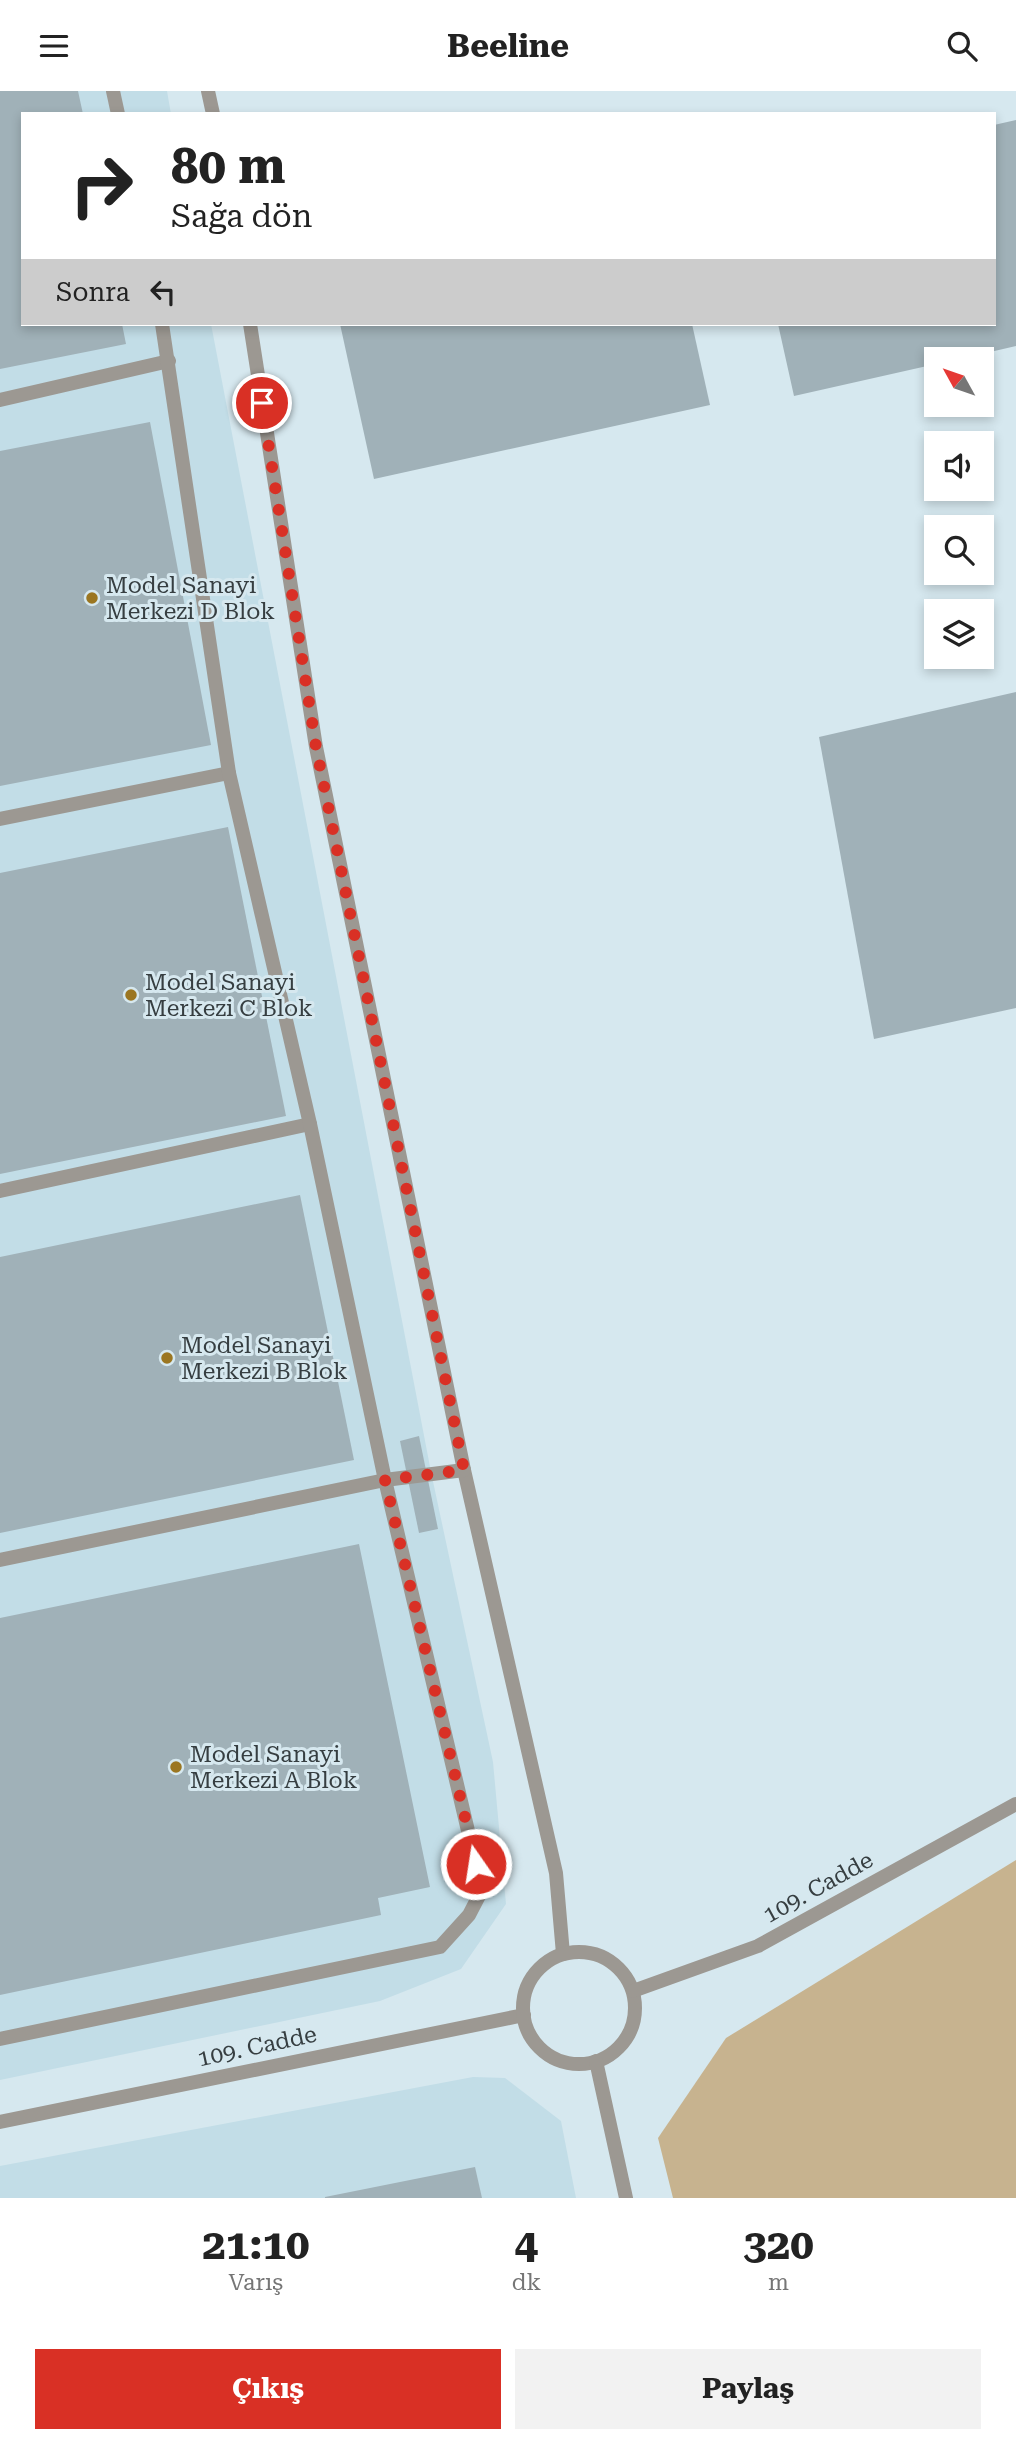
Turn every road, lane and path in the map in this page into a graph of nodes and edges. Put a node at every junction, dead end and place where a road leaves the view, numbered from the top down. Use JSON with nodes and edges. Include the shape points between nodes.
{"nodes":[{"id":1,"x":113,"y":91,"type":"edge"},
{"id":2,"x":208,"y":91,"type":"edge"},
{"id":3,"x":118,"y":112,"type":"edge"},
{"id":4,"x":213,"y":112,"type":"edge"},
{"id":5,"x":162,"y":326,"type":"edge"},
{"id":6,"x":250,"y":326,"type":"edge"},
{"id":7,"x":169,"y":361,"type":"junction"},
{"id":8,"x":0,"y":400,"type":"edge"},
{"id":9,"x":229,"y":773,"type":"junction"},
{"id":10,"x":0,"y":819,"type":"edge"},
{"id":11,"x":310,"y":1124,"type":"junction"},
{"id":12,"x":0,"y":1191,"type":"edge"},
{"id":13,"x":464,"y":1470,"type":"junction"},
{"id":14,"x":385,"y":1480,"type":"junction"},
{"id":15,"x":0,"y":1560,"type":"edge"},
{"id":16,"x":1016,"y":1804,"type":"edge"},
{"id":17,"x":563,"y":1954,"type":"junction"},
{"id":18,"x":633,"y":1991,"type":"junction"},
{"id":19,"x":524,"y":2015,"type":"junction"},
{"id":20,"x":0,"y":2039,"type":"edge"},
{"id":21,"x":596,"y":2061,"type":"junction"},
{"id":22,"x":0,"y":2122,"type":"edge"},
{"id":23,"x":626,"y":2198,"type":"edge"}],
"edges":[{"from":1,"to":3,"type":"street"},
{"from":2,"to":4,"type":"street"},
{"from":5,"to":7,"type":"street"},
{"from":6,"to":13,"type":"street","via":[[316,747]]},
{"from":7,"to":8,"type":"street"},
{"from":7,"to":9,"type":"street"},
{"from":9,"to":10,"type":"street"},
{"from":9,"to":11,"type":"street"},
{"from":11,"to":12,"type":"street"},
{"from":11,"to":14,"type":"street"},
{"from":13,"to":14,"type":"street"},
{"from":13,"to":17,"type":"street","via":[[556,1873]]},
{"from":14,"to":15,"type":"street"},
{"from":14,"to":20,"type":"street","via":[[482,1890],[469,1915],[440,1947]]},
{"from":16,"to":18,"type":"street","name":"109. Cadde","via":[[758,1946]]},
{"from":17,"to":18,"type":"street","via":[[586,1952],[608,1960]]},
{"from":17,"to":19,"type":"street","via":[[534,1974],[525,1995]]},
{"from":18,"to":21,"type":"street","via":[[636,2008],[630,2032],[616,2050]]},
{"from":19,"to":21,"type":"street","via":[[533,2040],[551,2056],[573,2064]]},
{"from":19,"to":22,"type":"street","name":"109. Cadde"},
{"from":21,"to":23,"type":"street"}]}
